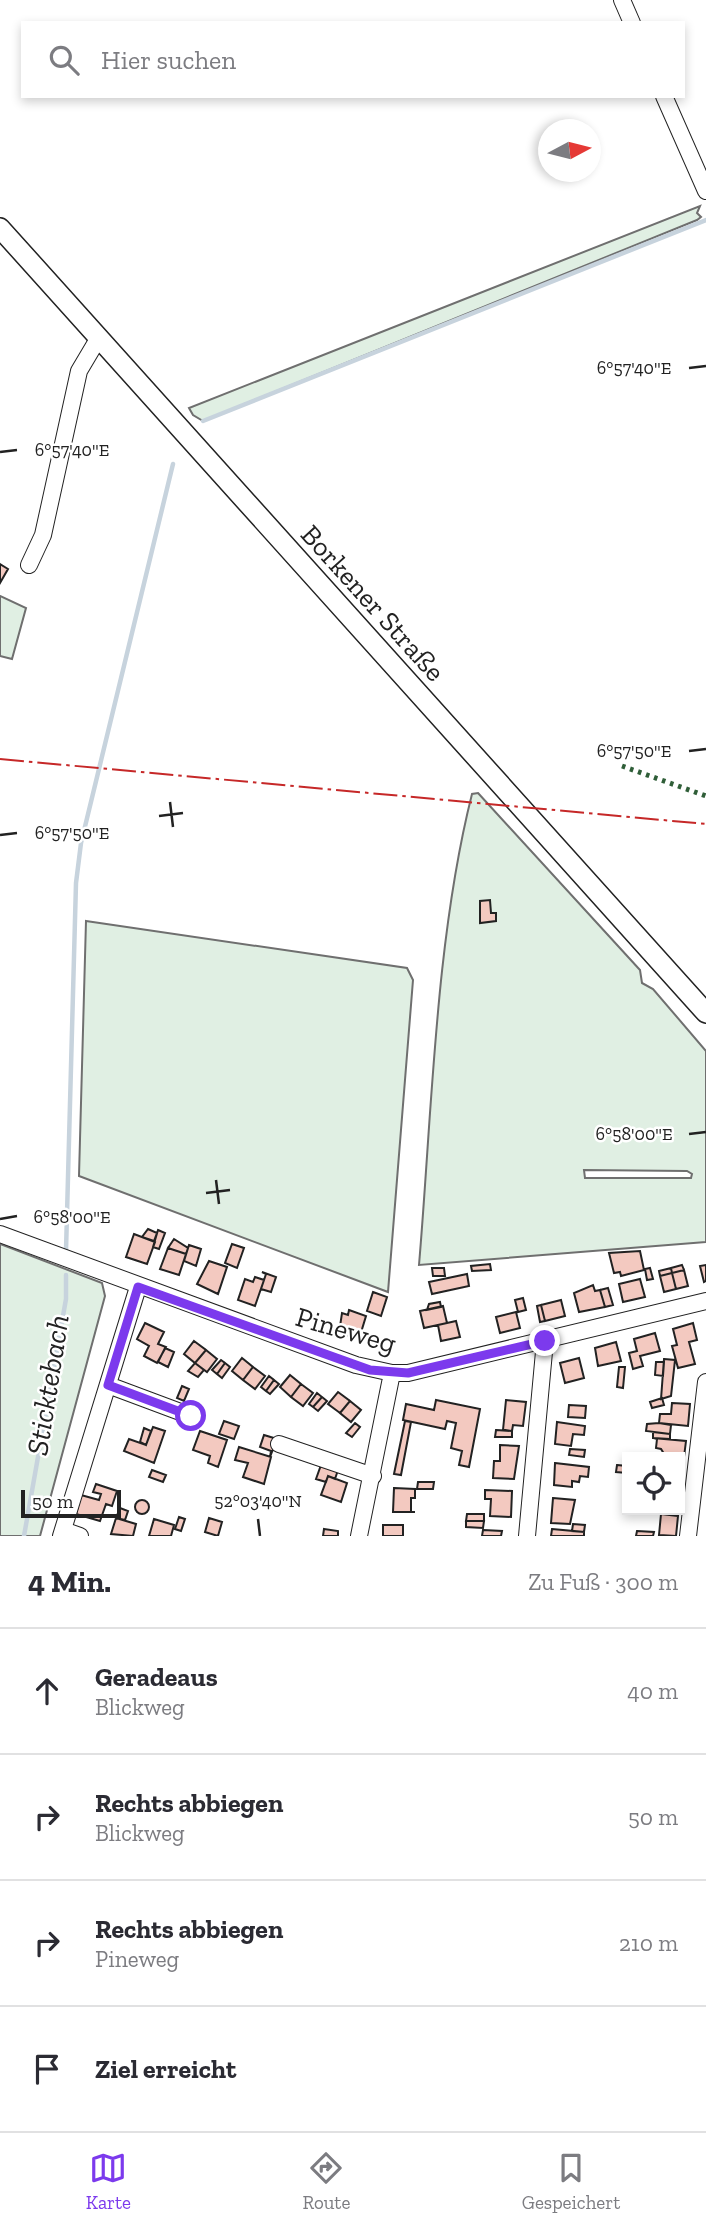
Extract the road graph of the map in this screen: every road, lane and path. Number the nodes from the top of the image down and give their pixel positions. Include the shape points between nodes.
1 (622, 0) edge
2 (631, 21) edge
3 (665, 98) edge
4 (706, 191) edge
5 (0, 228) edge
6 (98, 338) junction
7 (29, 565) dead end
8 (706, 1013) edge
9 (0, 1234) edge
10 (138, 1287) junction
11 (706, 1301) edge
12 (545, 1341) junction
13 (392, 1373) junction
14 (706, 1382) edge
15 (108, 1385) junction
16 (191, 1416) dead end
17 (279, 1444) dead end
18 (373, 1476) junction
19 (62, 1533) edge
20 (80, 1536) edge
21 (359, 1536) edge
22 (527, 1536) edge
23 (688, 1536) edge

1 - 2 street
3 - 4 street
5 - 6 main road, Borkener Straße
6 - 7 street via 79,371 43,535
6 - 8 main road, Borkener Straße
9 - 10 street, Pineweg
10 - 13 street, Pineweg via 363,1368
10 - 15 street
11 - 12 street, Pineweg
12 - 13 street, Pineweg
12 - 22 street
13 - 18 street
14 - 23 street
15 - 16 street
15 - 19 street
17 - 18 street
18 - 21 street
19 - 20 street

